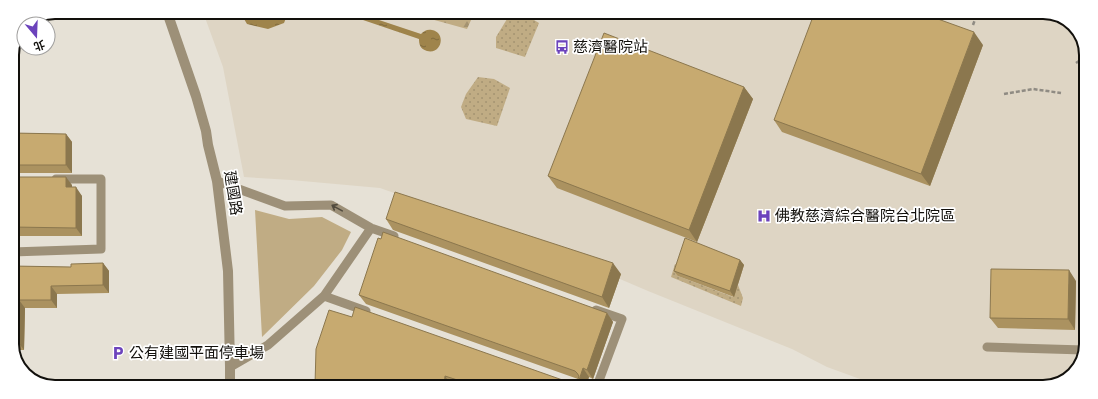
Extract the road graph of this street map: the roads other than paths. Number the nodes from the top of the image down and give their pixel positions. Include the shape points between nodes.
1 (169, 19) edge
2 (49, 179) edge
3 (217, 181) junction
4 (371, 228) junction
5 (400, 238) edge
6 (19, 252) edge
7 (324, 296) junction
8 (585, 306) edge
9 (376, 315) edge
10 (987, 347) dead end
11 (1078, 350) edge
12 (230, 367) junction
13 (230, 380) edge
14 (599, 380) edge

1 - 3 street, 建國路 via 196,96
2 - 6 lane via 101,179 101,249
4 -> 3 lane via 330,205 285,206
3 - 12 street, 建國路 via 228,271
4 - 5 lane
4 - 7 lane
7 - 9 lane
7 - 12 lane via 268,345
8 - 14 lane via 622,319
10 - 11 lane
12 - 13 street, 建國路

